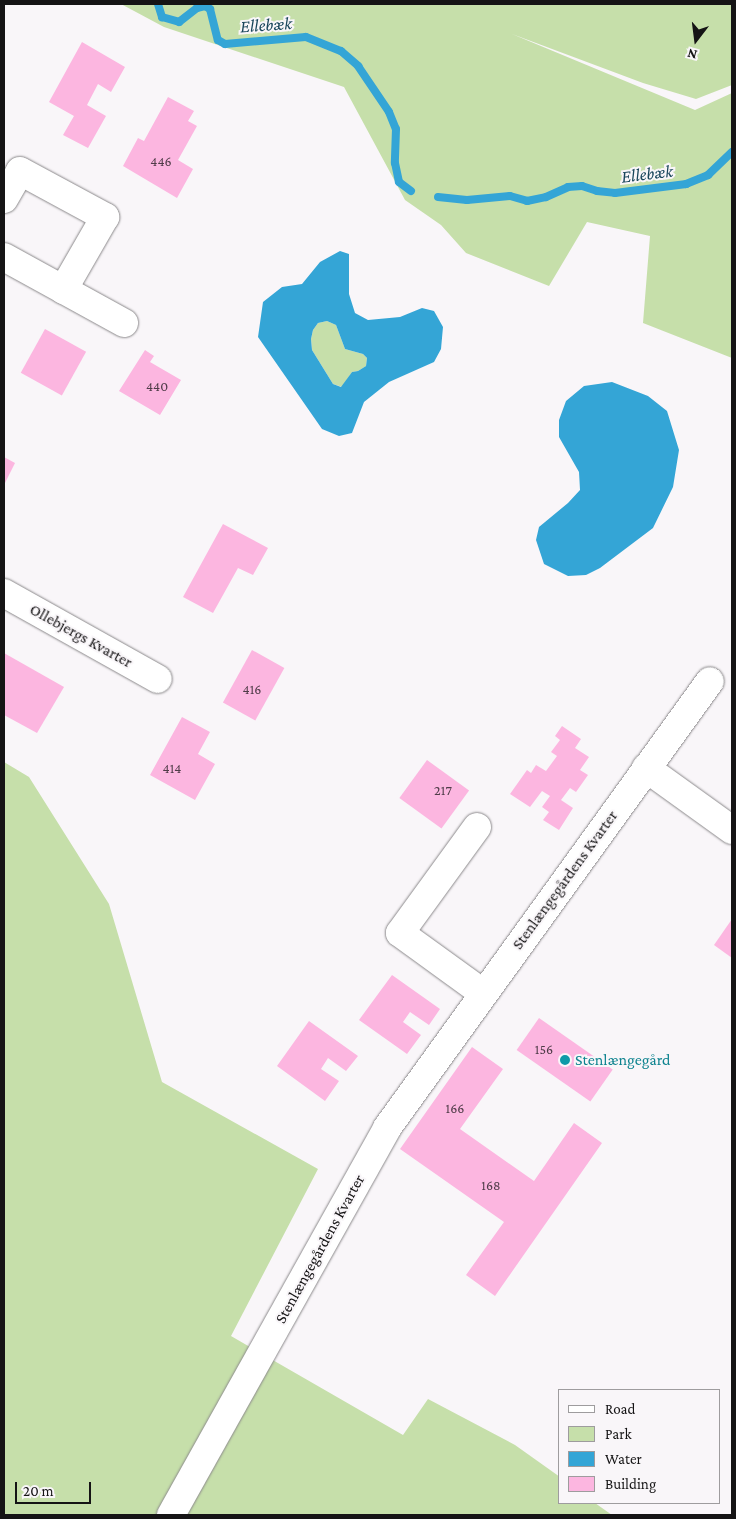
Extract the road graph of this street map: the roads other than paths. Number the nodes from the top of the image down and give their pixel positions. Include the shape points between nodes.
1 (4, 199) edge
2 (4, 257) edge
3 (63, 290) junction
4 (124, 323) dead end
5 (4, 593) edge
6 (158, 679) dead end
7 (710, 681) dead end
8 (646, 768) junction
9 (477, 827) dead end
10 (732, 830) edge
11 (483, 992) junction
12 (171, 1515) edge

1 - 3 street via 20,171 105,217
2 - 3 street
3 - 4 street
5 - 6 street, Ollebjergs Kvarter
7 - 8 street, Stenlængegårdens Kvarter
8 - 10 street
8 - 11 street, Stenlængegårdens Kvarter
9 - 11 street via 400,933
11 - 12 street, Stenlængegårdens Kvarter via 387,1128

